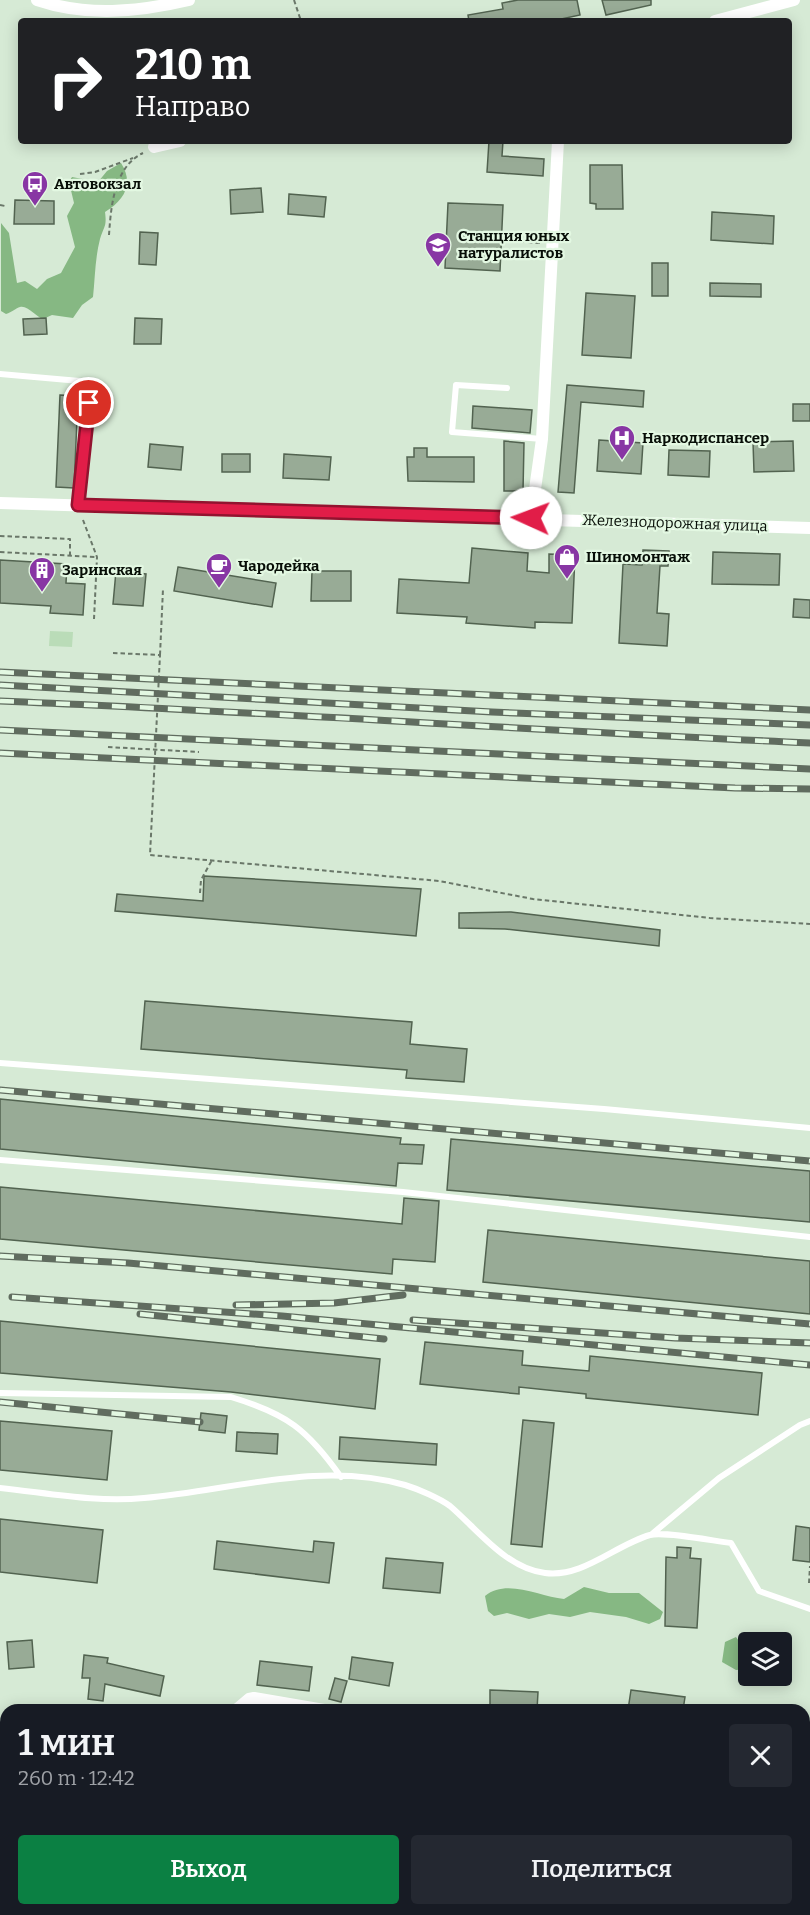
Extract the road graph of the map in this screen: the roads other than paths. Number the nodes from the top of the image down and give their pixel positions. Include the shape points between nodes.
1 (37, 0) edge
2 (189, 0) edge
3 (794, 0) edge
4 (726, 18) edge
5 (166, 144) edge
6 (558, 144) edge
7 (153, 147) road end
8 (0, 374) edge
9 (507, 388) dead end
10 (542, 439) junction
11 (0, 503) edge
12 (78, 505) junction
13 (531, 518) junction
14 (810, 528) edge
15 (0, 1062) edge
16 (810, 1128) edge
17 (0, 1160) edge
18 (810, 1237) edge
19 (0, 1393) edge
20 (810, 1421) edge
21 (341, 1477) junction
22 (0, 1488) edge
23 (652, 1534) junction
24 (810, 1609) edge
25 (243, 1704) edge
26 (289, 1704) edge

1 - 2 street via 90,11 147,9
3 - 4 street
5 - 7 street
6 - 10 street
8 - 12 lane via 91,382
9 - 10 lane via 456,385 452,432
10 - 13 street
11 - 12 street, Железнодорожная улица
12 - 13 street, Железнодорожная улица
13 - 14 street, Железнодорожная улица
15 - 16 lane via 604,1108
17 - 18 lane via 403,1192
19 - 21 lane via 231,1397 291,1421 317,1443
20 - 23 lane via 719,1478
21 - 22 lane via 273,1480 143,1499 86,1498
21 - 23 lane via 405,1485 447,1504 495,1547 518,1563 543,1573 560,1574
23 - 24 lane via 731,1543 759,1591
25 - 26 street via 254,1698

